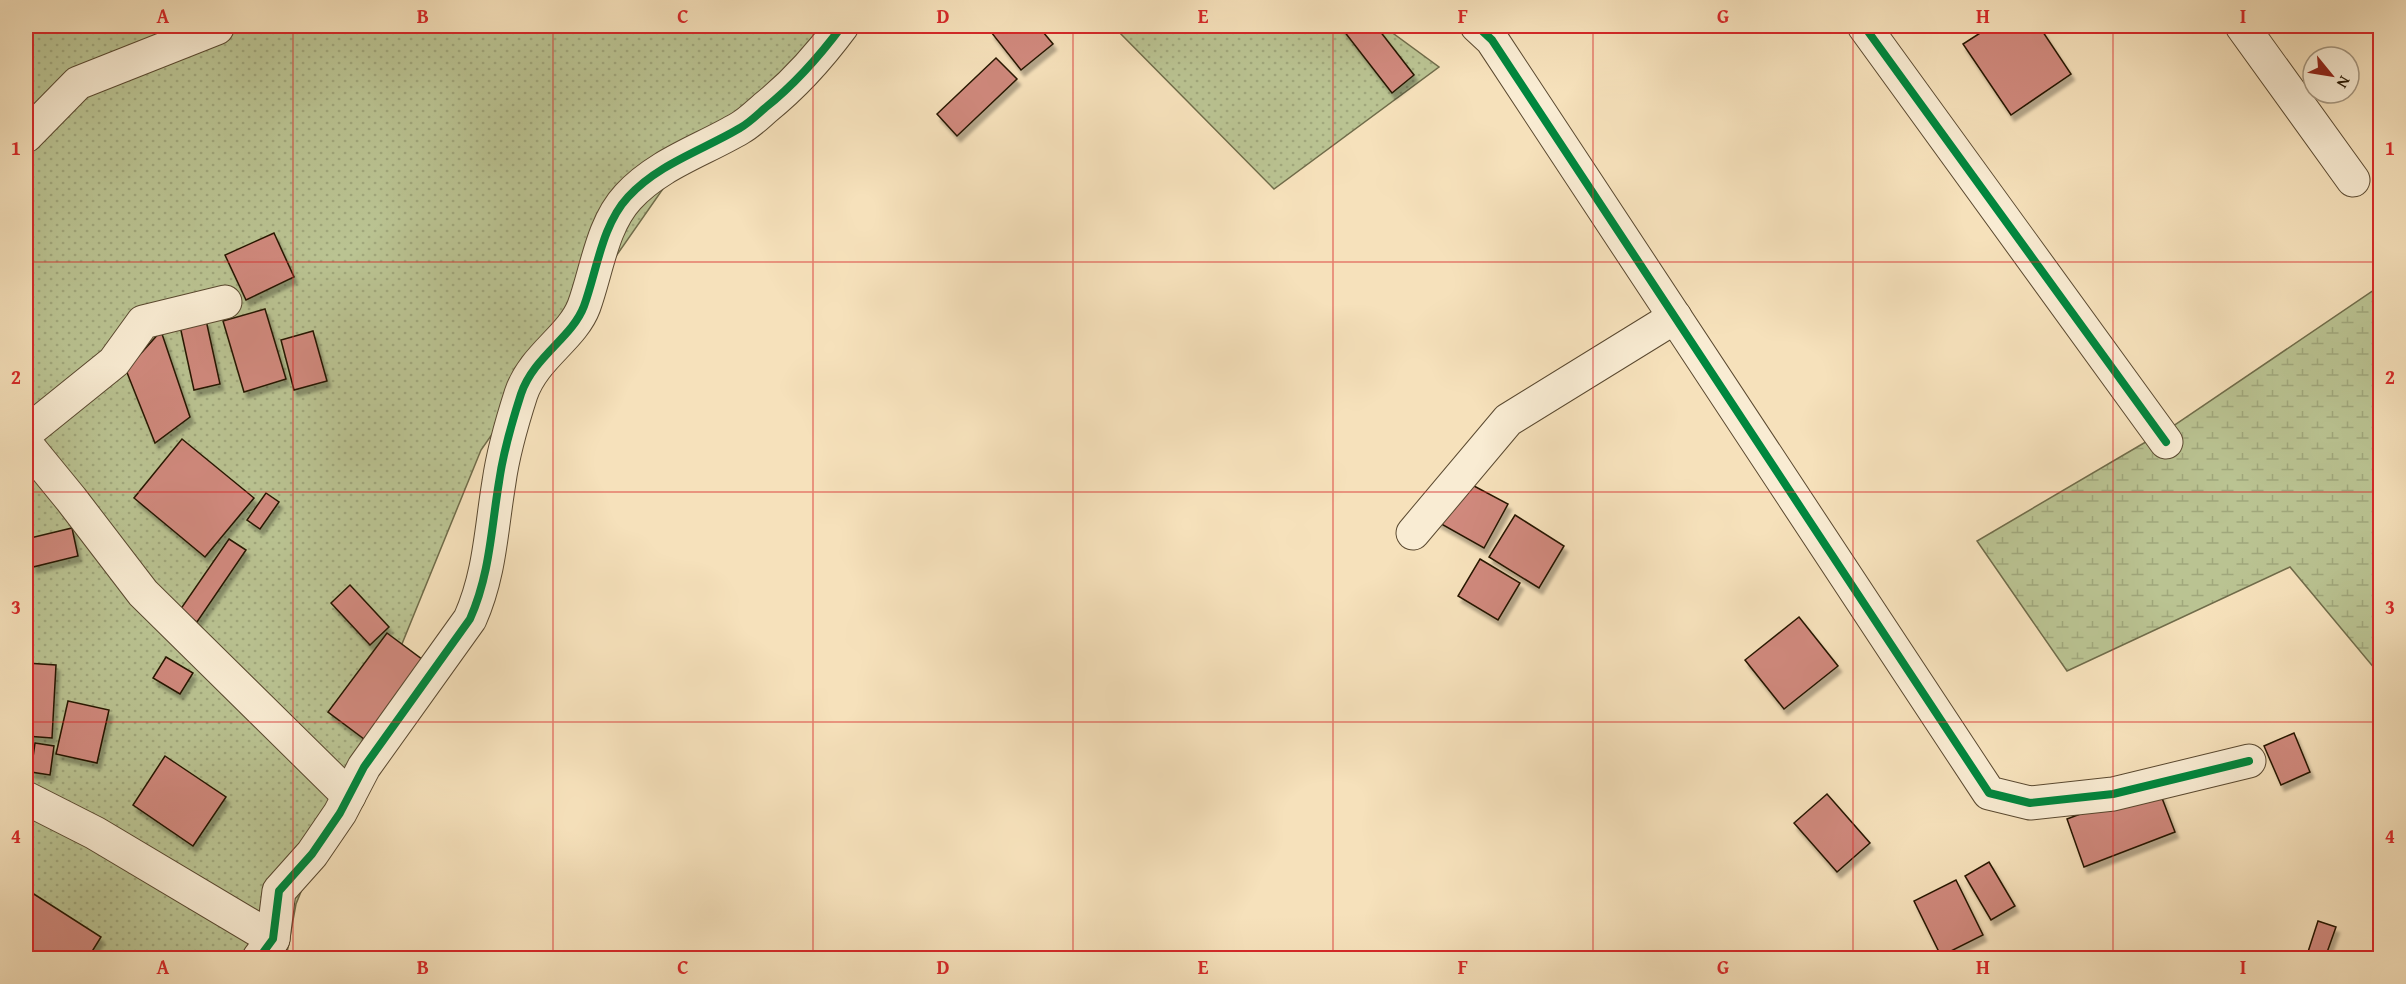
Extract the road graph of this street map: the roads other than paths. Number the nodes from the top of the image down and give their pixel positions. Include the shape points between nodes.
1 (842, 26) edge
2 (1864, 26) edge
3 (2242, 26) edge
4 (217, 28) dead end
5 (1494, 30) edge
6 (26, 136) edge
7 (2353, 180) dead end
8 (225, 302) dead end
9 (1675, 317) junction
10 (26, 433) edge
11 (2166, 442) dead end
12 (26, 444) edge
13 (1413, 533) dead end
14 (2249, 761) dead end
15 (349, 796) junction
16 (26, 798) edge
17 (266, 949) edge

1 - 15 street via 791,87 742,127 647,180 613,217 583,308 534,368 522,392 499,479 482,593 470,619 394,723
2 - 11 street
3 - 7 street
4 - 6 street via 78,83
5 - 9 street
8 - 10 street via 143,322 114,362
9 - 13 street via 1508,420
9 - 14 street via 1989,793 2030,803 2113,794
12 - 15 street via 143,592
15 - 17 street via 312,854 279,891
16 - 17 street via 95,833

